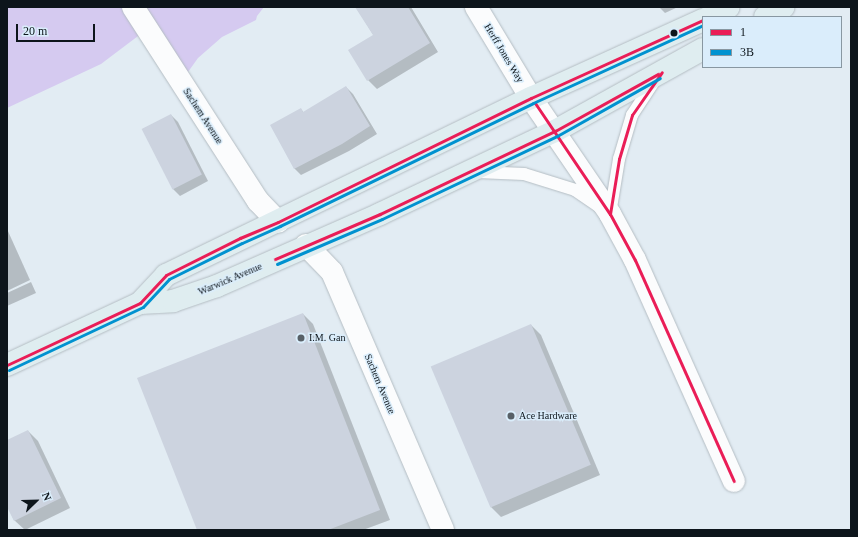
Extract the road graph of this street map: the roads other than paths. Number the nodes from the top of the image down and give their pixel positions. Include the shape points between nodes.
1 (133, 7) edge
2 (476, 7) edge
3 (729, 7) edge
4 (784, 7) edge
5 (711, 16) edge
6 (767, 16) edge
7 (702, 20) edge
8 (702, 50) edge
9 (660, 73) junction
10 (531, 98) junction
11 (555, 131) junction
12 (468, 172) junction
13 (610, 214) junction
14 (278, 222) junction
15 (306, 245) junction
16 (140, 303) junction
17 (7, 365) edge
18 (734, 481) dead end
19 (443, 530) edge

1 - 14 street, Sachem Avenue via 258,201
2 - 10 street, Herff Jones Way
3 - 5 main road
4 - 6 main road
7 - 10 main road, Warwick Avenue
8 - 9 main road, Warwick Avenue
9 - 11 main road, Warwick Avenue
9 - 13 lane via 632,115 619,159
10 - 11 street, Herff Jones Way
10 - 14 main road, Warwick Avenue
11 - 12 main road, Warwick Avenue
11 - 13 street, Herff Jones Way
12 - 13 lane via 524,174 575,190
12 - 15 main road, Warwick Avenue via 380,214
13 - 18 street, Herff Jones Way via 635,260
14 - 16 main road, Warwick Avenue via 166,275
15 - 16 main road, Warwick Avenue via 217,286 173,301
15 - 19 street, Sachem Avenue via 332,272
16 - 17 main road, Warwick Avenue

